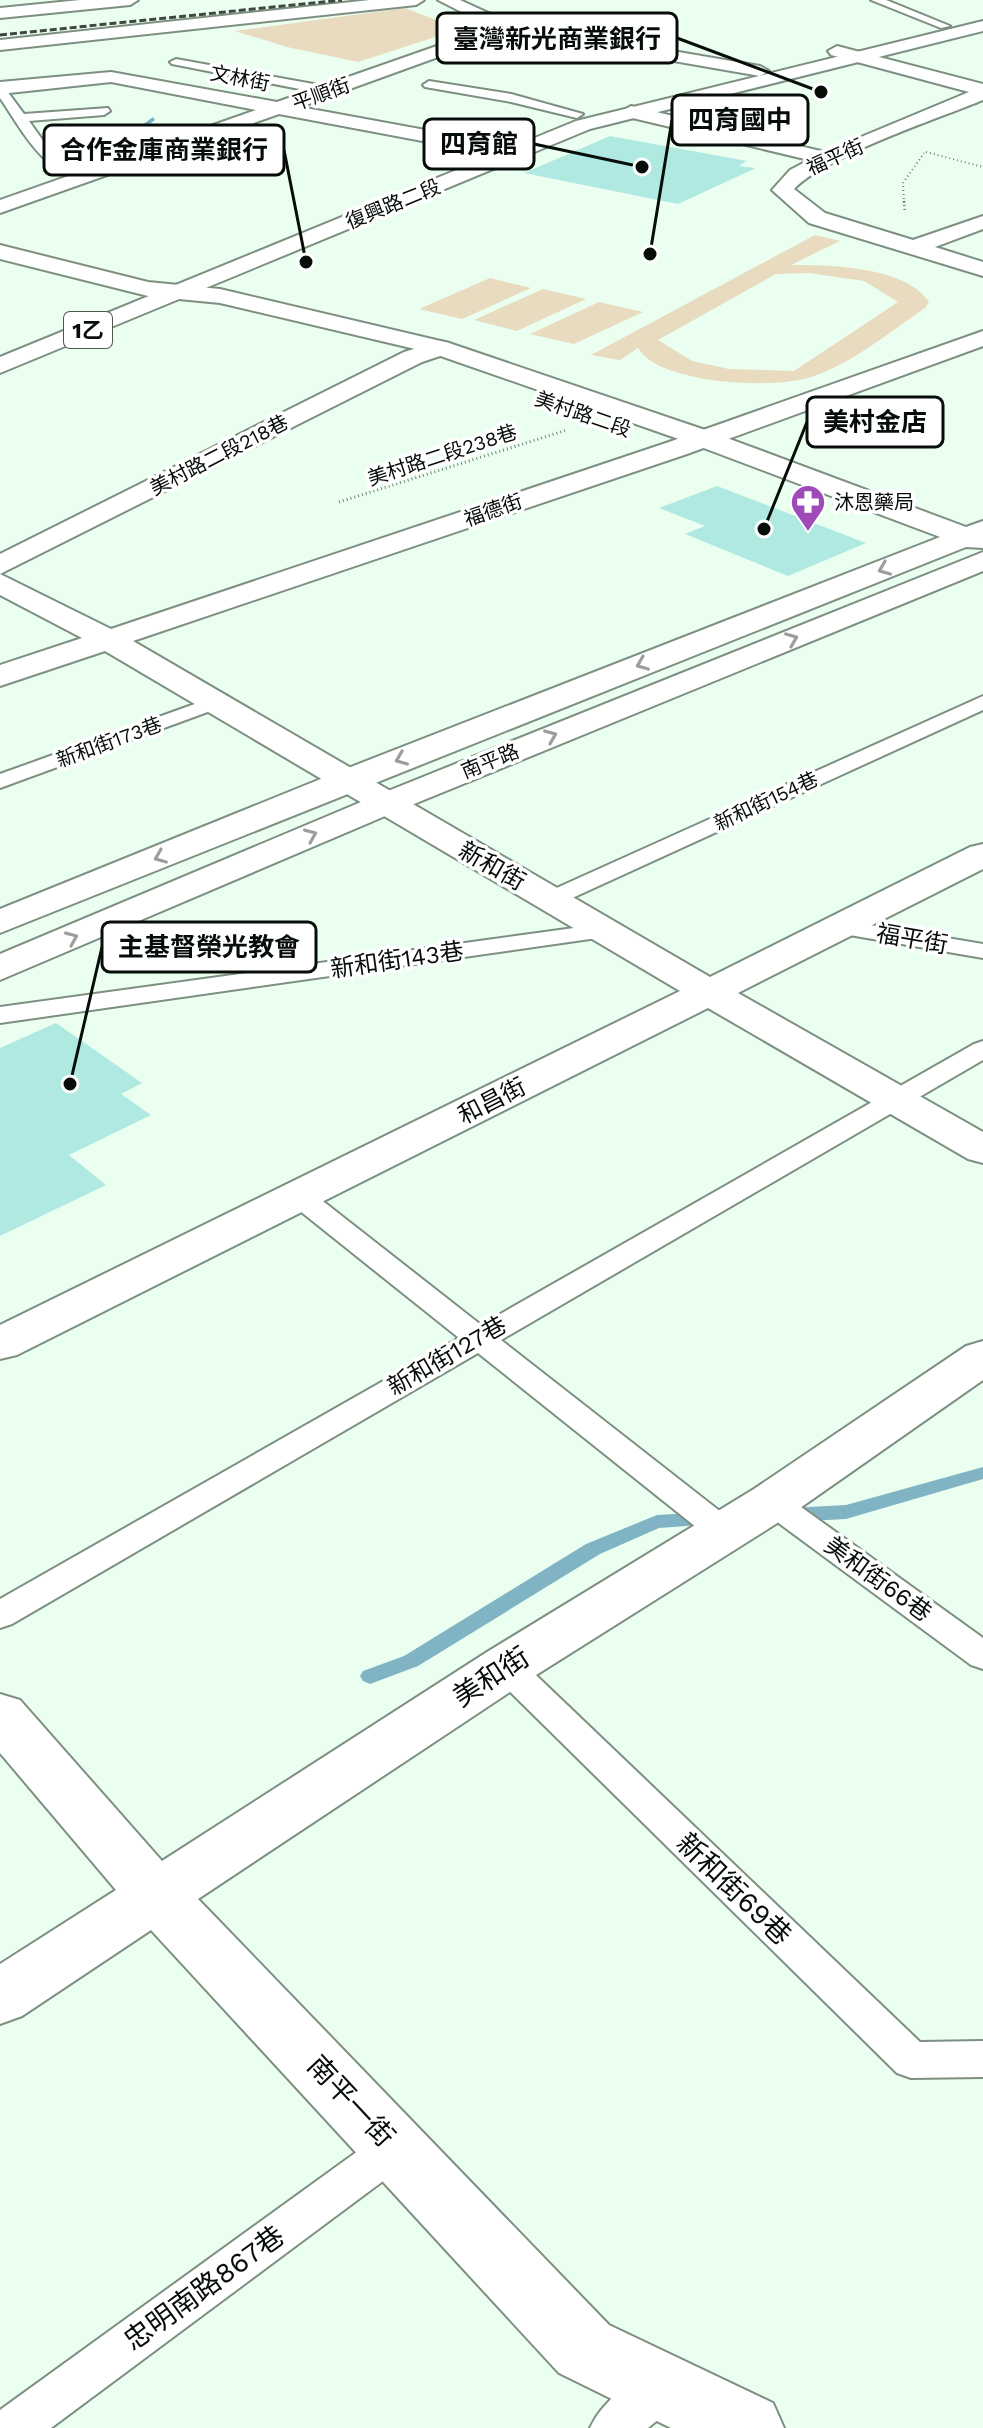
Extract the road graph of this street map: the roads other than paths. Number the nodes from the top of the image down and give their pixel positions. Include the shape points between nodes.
1 (62, 0) edge
2 (130, 0) edge
3 (416, 0) edge
4 (446, 0) edge
5 (876, 0) edge
6 (0, 6) edge
7 (0, 13) edge
8 (983, 17) edge
9 (945, 26) junction
10 (983, 26) edge
11 (506, 27) junction
12 (60, 39) junction
13 (0, 45) edge
14 (837, 51) junction
15 (858, 55) junction
16 (176, 62) dead end
17 (760, 71) junction
18 (111, 77) junction
19 (429, 85) dead end
20 (0, 89) edge
21 (330, 91) junction
22 (983, 92) edge
23 (282, 108) junction
24 (104, 111) dead end
25 (631, 112) junction
26 (577, 114) junction
27 (21, 118) junction
28 (489, 149) junction
29 (518, 153) junction
30 (827, 158) junction
31 (91, 175) junction
32 (0, 207) edge
33 (983, 222) edge
34 (912, 248) junction
35 (0, 252) edge
36 (983, 269) edge
37 (148, 289) junction
38 (176, 293) junction
39 (983, 338) edge
40 (440, 348) junction
41 (0, 349) edge
42 (413, 357) junction
43 (0, 366) edge
44 (690, 443) junction
45 (974, 549) edge
46 (0, 565) edge
47 (0, 583) edge
48 (109, 640) junction
49 (0, 676) edge
50 (217, 702) junction
51 (983, 702) edge
52 (350, 779) junction
53 (0, 781) edge
54 (385, 804) junction
55 (983, 855) edge
56 (549, 900) junction
57 (0, 922) edge
58 (840, 927) junction
59 (603, 931) junction
60 (983, 951) edge
61 (0, 968) edge
62 (709, 993) junction
63 (0, 1015) edge
64 (983, 1049) edge
65 (893, 1098) junction
66 (983, 1150) edge
67 (300, 1197) junction
68 (478, 1339) junction
69 (0, 1344) edge
70 (983, 1357) edge
71 (772, 1502) junction
72 (723, 1531) junction
73 (0, 1615) edge
74 (983, 1656) edge
75 (506, 1667) junction
76 (0, 1715) edge
77 (156, 1895) junction
78 (0, 1997) edge
79 (983, 2059) edge
80 (395, 2148) junction
81 (662, 2387) junction
82 (13, 2428) edge
83 (613, 2428) edge
84 (748, 2428) edge

1 - 6 street
2 - 7 street
3 - 12 street
4 - 11 street
5 - 9 lane
8 - 9 street, 復興路二段 / 1乙
9 - 14 street, 復興路二段 / 1乙
10 - 15 street, 復興路二段 / 1乙
11 - 17 street
11 - 21 street, 平順街
12 - 13 street
12 - 18 street
14 - 15 street, 福平街
14 - 17 street, 復興路二段 / 1乙
15 - 22 street, 福平街
15 - 25 street, 復興路二段 / 1乙
16 - 21 lane
17 - 26 street, 復興路二段 / 1乙
18 - 20 street, 文林街
18 - 23 street, 文林街
19 - 26 lane
20 - 27 lane
21 - 23 street, 平順街
22 - 30 street, 福平街
23 - 28 street, 文林街
23 - 31 street, 平順街
24 - 27 lane
25 - 29 street, 復興路二段 / 1乙 via 583,125
25 - 30 street
26 - 28 street, 復興路二段 / 1乙
27 - 31 lane via 51,160
28 - 29 street, 文林街
28 - 37 street, 復興路二段 / 1乙
29 - 38 street, 復興路二段 / 1乙
30 - 34 street, 福平街 via 797,174 782,190 817,218
31 - 32 street, 平順街
33 - 34 street
34 - 36 street
35 - 37 street, 美村路二段
37 - 38 street, 美村路二段
37 - 41 street, 復興路二段 / 1乙
38 - 40 street, 美村路二段 via 220,296
38 - 42 street, 美村路二段 via 201,307
38 - 43 street, 復興路二段 / 1乙
39 - 44 street, 福德街
40 - 42 street, 美村路二段218巷
40 - 44 street, 美村路二段
42 - 44 street, 美村路二段 via 598,420
42 - 46 street, 美村路二段218巷
44 - 45 street, 美村路二段
44 - 48 street, 福德街
45 -> 52 street, 南平路
54 -> 45 street, 南平路
47 - 48 street, 新和街
48 - 49 street, 福德街
48 - 50 street, 新和街
50 - 52 street, 新和街
50 - 53 lane, 新和街173巷
51 - 56 lane, 新和街154巷
52 - 54 street, 新和街
52 -> 57 street, 南平路
54 - 56 street, 新和街
61 -> 54 street, 南平路
55 - 58 street, 和昌街
56 - 59 street, 新和街
58 - 60 lane, 福平街
58 - 62 street, 和昌街
59 - 62 street, 新和街
59 - 63 lane, 新和街143巷
62 - 65 street, 新和街
62 - 67 street, 和昌街
64 - 65 lane, 新和街127巷
65 - 66 street, 新和街
65 - 68 lane, 新和街127巷
67 - 68 lane
67 - 69 street, 和昌街
68 - 72 lane
68 - 73 lane, 新和街127巷
70 - 71 street, 美和街
71 - 72 street, 美和街
71 - 74 lane, 美和街66巷
72 - 75 street, 美和街
75 - 77 street, 美和街
75 - 79 lane, 新和街69巷 via 911,2060
76 - 77 street, 南平一街
77 - 78 street, 美和街
77 - 80 street, 南平一街
80 - 81 street, 南平一街 via 584,2349
80 - 82 lane, 忠明南路867巷
81 - 83 lane
81 - 84 street, 南平一街

